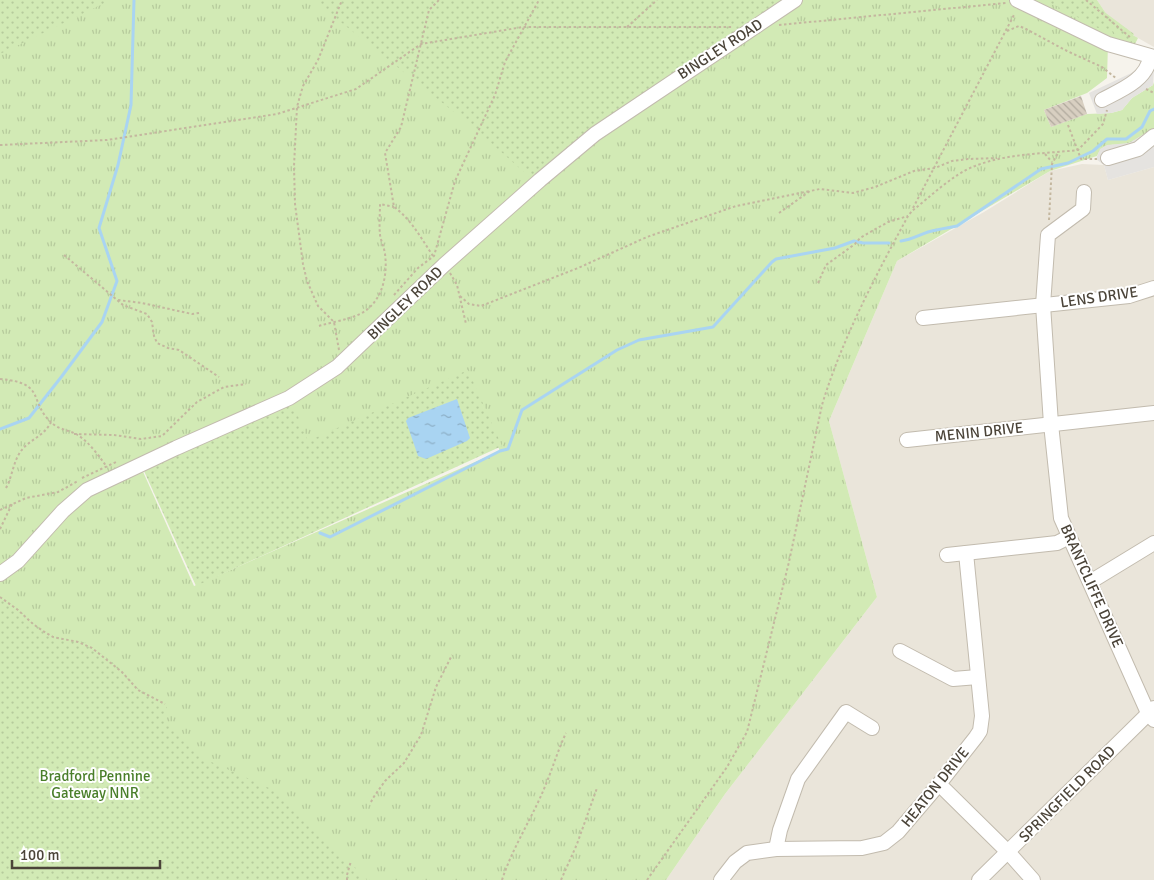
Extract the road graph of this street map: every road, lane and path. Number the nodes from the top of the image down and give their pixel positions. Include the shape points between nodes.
1 (342, 0) edge
2 (439, 0) edge
3 (539, 0) edge
4 (657, 0) edge
5 (795, 0) edge
6 (1086, 0) edge
7 (1018, 1) edge
8 (774, 25) dead end
9 (523, 27) junction
10 (735, 27) dead end
11 (626, 28) junction
12 (1006, 31) junction
13 (1136, 42) dead end
14 (421, 44) junction
15 (1152, 57) edge
16 (1117, 79) dead end
17 (1146, 89) dead end
18 (1154, 93) edge
19 (1106, 98) joint
20 (297, 108) junction
21 (1068, 125) dead end
22 (1154, 136) edge
23 (0, 145) edge
24 (1079, 151) junction
25 (1044, 153) junction
26 (1058, 153) junction
27 (1000, 158) junction
28 (1108, 158) joint
29 (1052, 163) junction
30 (935, 168) junction
31 (810, 191) junction
32 (1084, 192) dead end
33 (394, 207) junction
34 (912, 211) junction
35 (779, 214) dead end
36 (908, 216) junction
37 (1048, 235) junction
38 (64, 255) dead end
39 (439, 261) junction
40 (818, 283) dead end
41 (1154, 288) edge
42 (393, 296) dead end
43 (460, 296) junction
44 (118, 300) junction
45 (1043, 305) junction
46 (199, 313) dead end
47 (923, 318) dead end
48 (334, 322) junction
49 (466, 324) dead end
50 (319, 326) dead end
51 (340, 354) dead end
52 (219, 377) dead end
53 (0, 379) edge
54 (246, 384) dead end
55 (1154, 413) edge
56 (51, 422) junction
57 (1051, 424) junction
58 (74, 434) junction
59 (907, 440) dead end
60 (113, 478) junction
61 (6, 488) dead end
62 (0, 510) edge
63 (0, 529) edge
64 (1069, 537) junction
65 (1154, 543) edge
66 (966, 553) junction
67 (947, 555) dead end
68 (0, 574) edge
69 (1090, 582) junction
70 (0, 597) edge
71 (900, 651) dead end
72 (452, 654) dead end
73 (978, 677) junction
74 (165, 704) dead end
75 (1152, 714) edge
76 (872, 728) dead end
77 (566, 733) dead end
78 (939, 784) junction
79 (597, 788) dead end
80 (371, 802) dead end
81 (776, 849) junction
82 (1009, 853) junction
83 (351, 861) dead end
84 (347, 880) edge
85 (502, 880) edge
86 (561, 880) edge
87 (647, 880) edge
88 (721, 880) edge
89 (979, 880) edge
90 (1033, 880) edge

1 - 20 path via 318,60 303,86
2 - 14 path via 429,10
3 - 9 path
4 - 11 path
5 - 39 street, BINGLEY ROAD via 595,134
6 - 13 path
7 - 8 path
7 - 12 path
7 - 15 street via 1108,44
9 - 11 path
9 - 14 path
9 - 39 path via 455,181
10 - 11 path
12 - 16 path via 1019,26 1026,29 1102,66
12 - 30 path
14 - 20 path via 356,89
14 - 33 path via 401,127 385,153
15 - 19 street via 1140,78
17 - 18 path
19 - 24 path via 1103,124
20 - 23 path via 278,114 107,140
20 - 48 path via 295,204 303,264 312,296
21 - 24 path
22 - 28 street via 1138,149
24 - 26 path
24 - 28 path via 1081,159
25 - 26 path
25 - 27 path
25 - 29 path
26 - 29 path
27 - 30 path via 952,161
27 - 34 path via 963,172
29 - 37 path
30 - 31 path via 906,173 853,193
30 - 34 path
31 - 35 path
31 - 43 path via 736,206 635,241 578,268 481,306 469,304
32 - 37 street via 1083,209
33 - 39 path via 411,223
33 - 48 path via 380,204 380,238 386,269 382,290 362,313
34 - 36 path
36 - 40 path via 888,222 860,238 826,265
36 - 87 path via 864,298 828,385 747,732 727,767
37 - 45 street, BRANTCLIFFE DRIVE
38 - 44 path
39 - 42 path via 418,268
39 - 43 path via 452,276
39 - 60 street, BINGLEY ROAD via 362,344 313,384
41 - 45 street, LENS DRIVE via 1129,296
43 - 49 path
44 - 46 path
44 - 52 path via 150,318 155,340 161,346 179,350
45 - 47 street, LENS DRIVE
45 - 57 street, BRANTCLIFFE DRIVE
48 - 50 path
48 - 51 path
53 - 56 path via 30,387
54 - 58 path via 224,387 197,402 162,436 141,439
55 - 57 street, MENIN DRIVE
56 - 58 path
56 - 61 path via 19,453
57 - 59 street, MENIN DRIVE
57 - 64 street, BRANTCLIFFE DRIVE via 1061,518
58 - 60 path via 91,447
60 - 68 street, BINGLEY ROAD via 75,499 18,561
62 - 63 path via 12,504
64 - 66 street via 1057,543
64 - 69 street, BRANTCLIFFE DRIVE
65 - 69 street
66 - 67 street
66 - 73 street, HEATON DRIVE
69 - 75 street, BRANTCLIFFE DRIVE
70 - 74 path via 53,637 92,648 122,672 138,690
71 - 73 street via 954,679
72 - 80 path via 436,687 421,735 404,763 385,781
73 - 78 street, HEATON DRIVE via 982,716 980,731
75 - 82 street, SPRINGFIELD ROAD
76 - 81 street via 846,712 798,779
77 - 85 path
78 - 81 street, HEATON DRIVE via 898,832 884,843 862,848
78 - 82 street
79 - 86 path
81 - 88 street, HEATON DRIVE via 747,853
82 - 89 street, SPRINGFIELD ROAD
82 - 90 street
83 - 84 path

